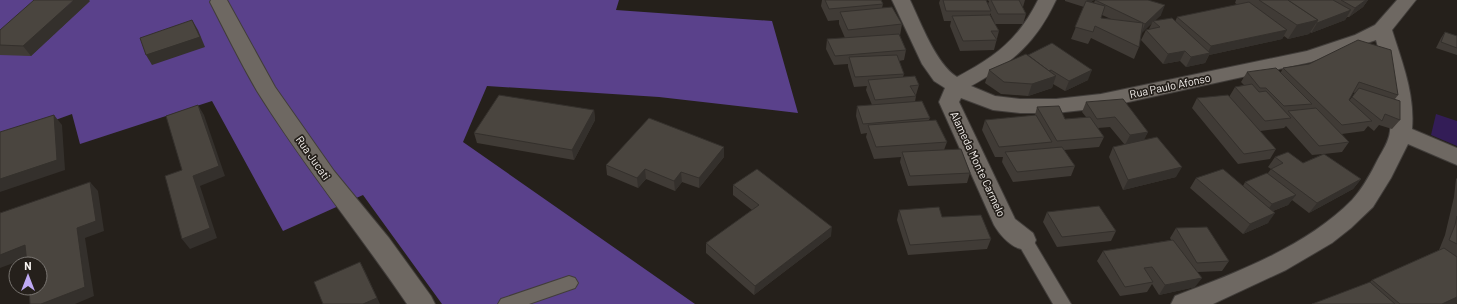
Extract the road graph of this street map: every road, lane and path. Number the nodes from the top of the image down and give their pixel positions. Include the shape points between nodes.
1 (901, 0) edge
2 (1047, 0) edge
3 (1407, 0) edge
4 (220, 2) dead end
5 (1382, 29) junction
6 (956, 86) junction
7 (1401, 133) junction
8 (1457, 157) edge
9 (1024, 240) joint
10 (569, 283) dead end
11 (422, 304) edge
12 (507, 304) edge
13 (1062, 304) edge
14 (1184, 304) edge

1 - 6 street via 932,64 942,76
2 - 6 street via 1031,30 1016,48 997,63
3 - 5 street, Rua Paulo Afonso
4 - 11 street, Rua Jucati via 266,89 326,177 380,244
5 - 6 street, Rua Paulo Afonso via 1356,42 1311,56 1101,101 1056,106 1020,106 994,103 971,95
5 - 7 street via 1402,98
6 - 9 street, Alameda Monte Carmelo via 949,102 1006,225
7 - 8 street
7 - 14 street via 1379,180 1360,205 1336,227 1260,272
9 - 13 lane, Alameda Monte Carmelo
10 - 12 lane

